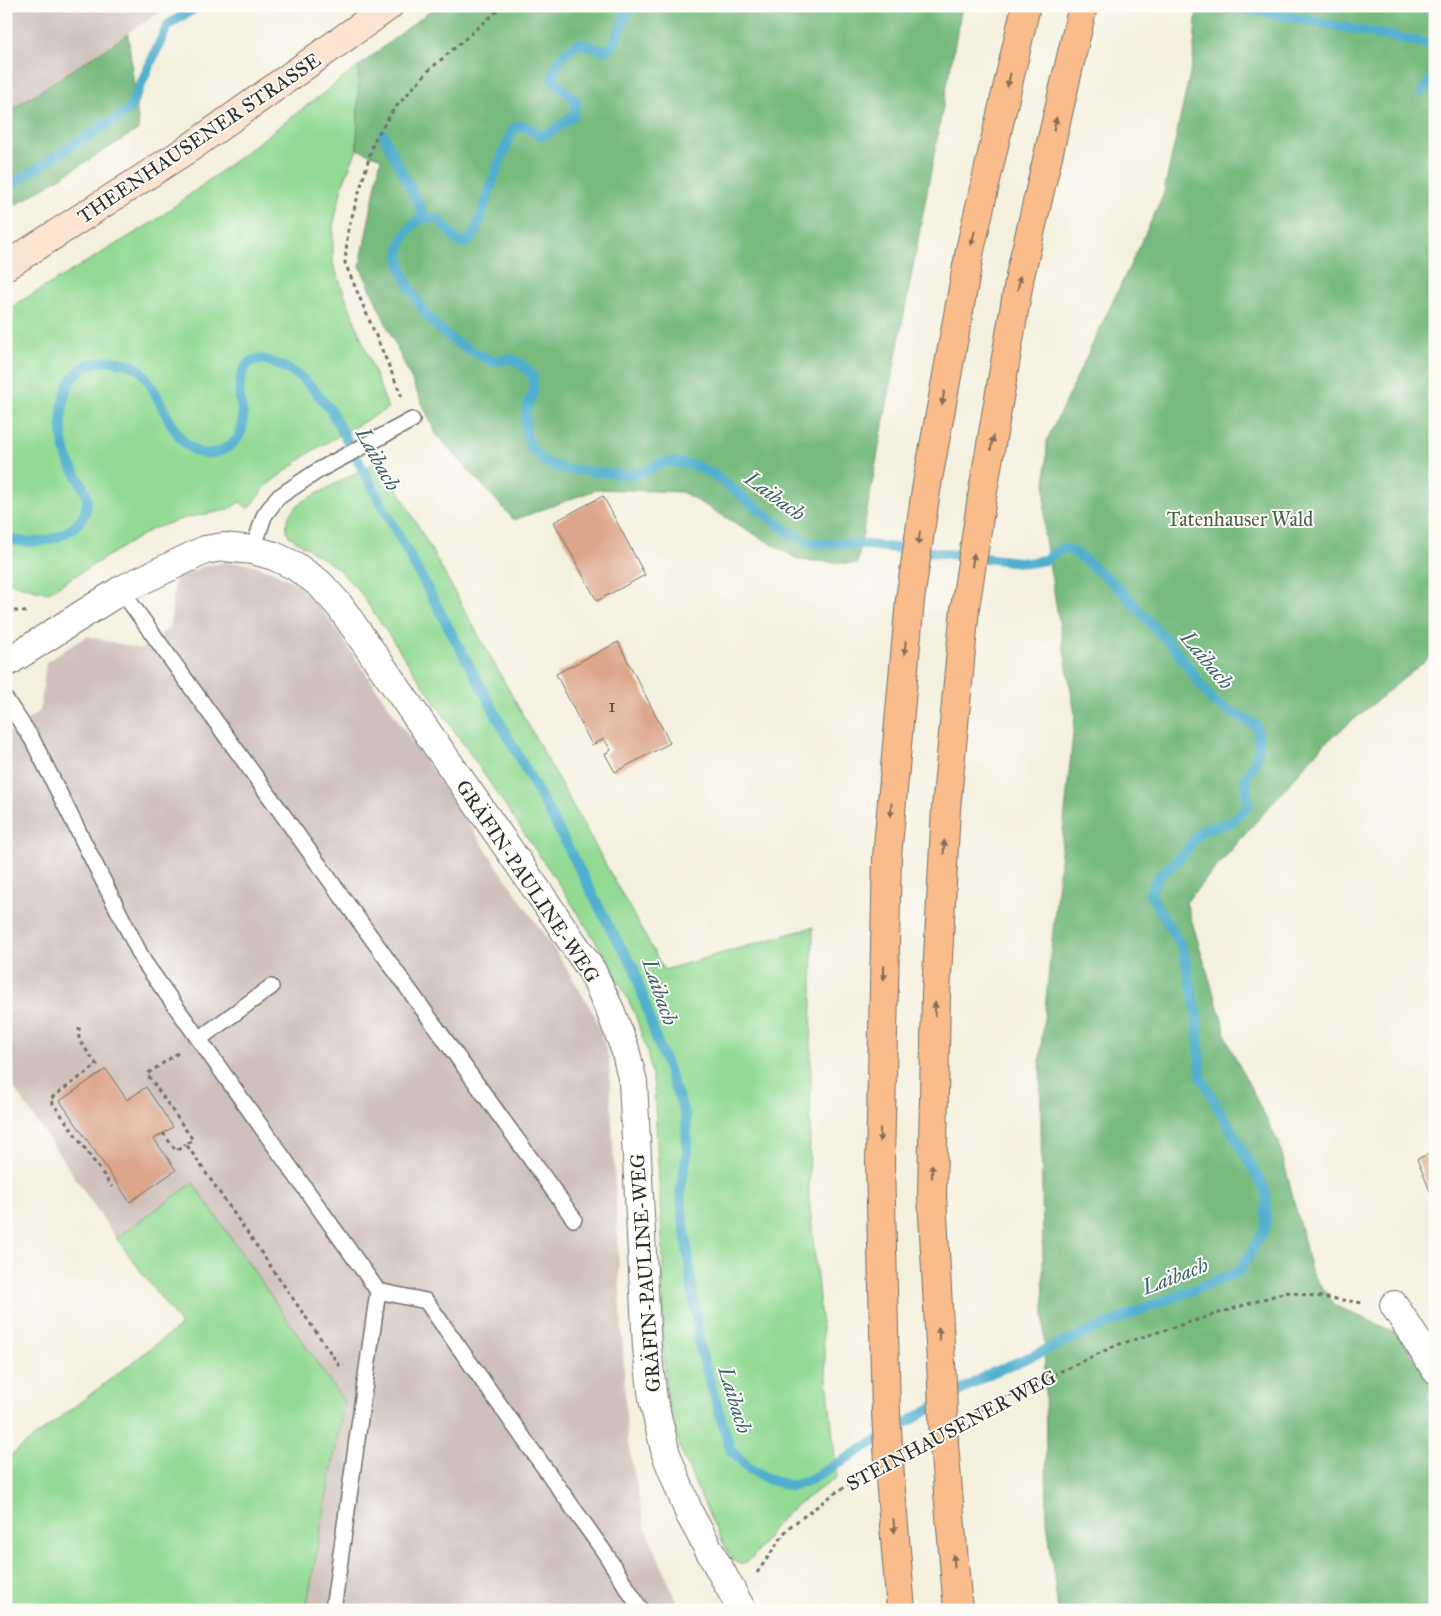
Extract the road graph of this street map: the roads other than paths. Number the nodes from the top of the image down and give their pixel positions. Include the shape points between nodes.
1 (389, 6) edge
2 (1026, 6) edge
3 (1083, 6) edge
4 (6, 266) edge
5 (412, 420) road end
6 (253, 550) junction
7 (121, 590) junction
8 (6, 663) edge
9 (6, 700) edge
10 (272, 987) dead end
11 (199, 1039) junction
12 (574, 1219) dead end
13 (378, 1291) junction
14 (1394, 1305) road end
15 (1435, 1370) edge
16 (740, 1605) edge
17 (333, 1610) edge
18 (641, 1610) edge
19 (901, 1610) edge
20 (958, 1610) edge

1 - 4 main road, THEENHAUSENER STRASSE via 191,147
2 -> 19 highway, bridge via 970,250 926,490 910,600 887,857 880,1162 886,1413 877,1477
20 -> 3 highway, bridge via 944,1444 932,1196 936,994 946,809 965,608 983,491 1020,276
5 - 6 lane via 319,470 277,498 264,516
6 - 7 street, GRÄFIN-PAULINE-WEG via 223,547 205,550
6 - 16 street, GRÄFIN-PAULINE-WEG via 294,566 319,583 339,606 592,971 625,1049 633,1082 647,1348 653,1399 666,1454 690,1515
7 - 8 street, GRÄFIN-PAULINE-WEG
7 - 12 lane
9 - 11 lane via 32,739 144,962
10 - 11 lane
11 - 13 lane
13 - 17 lane
13 - 18 lane via 426,1301 605,1553
14 - 15 street

